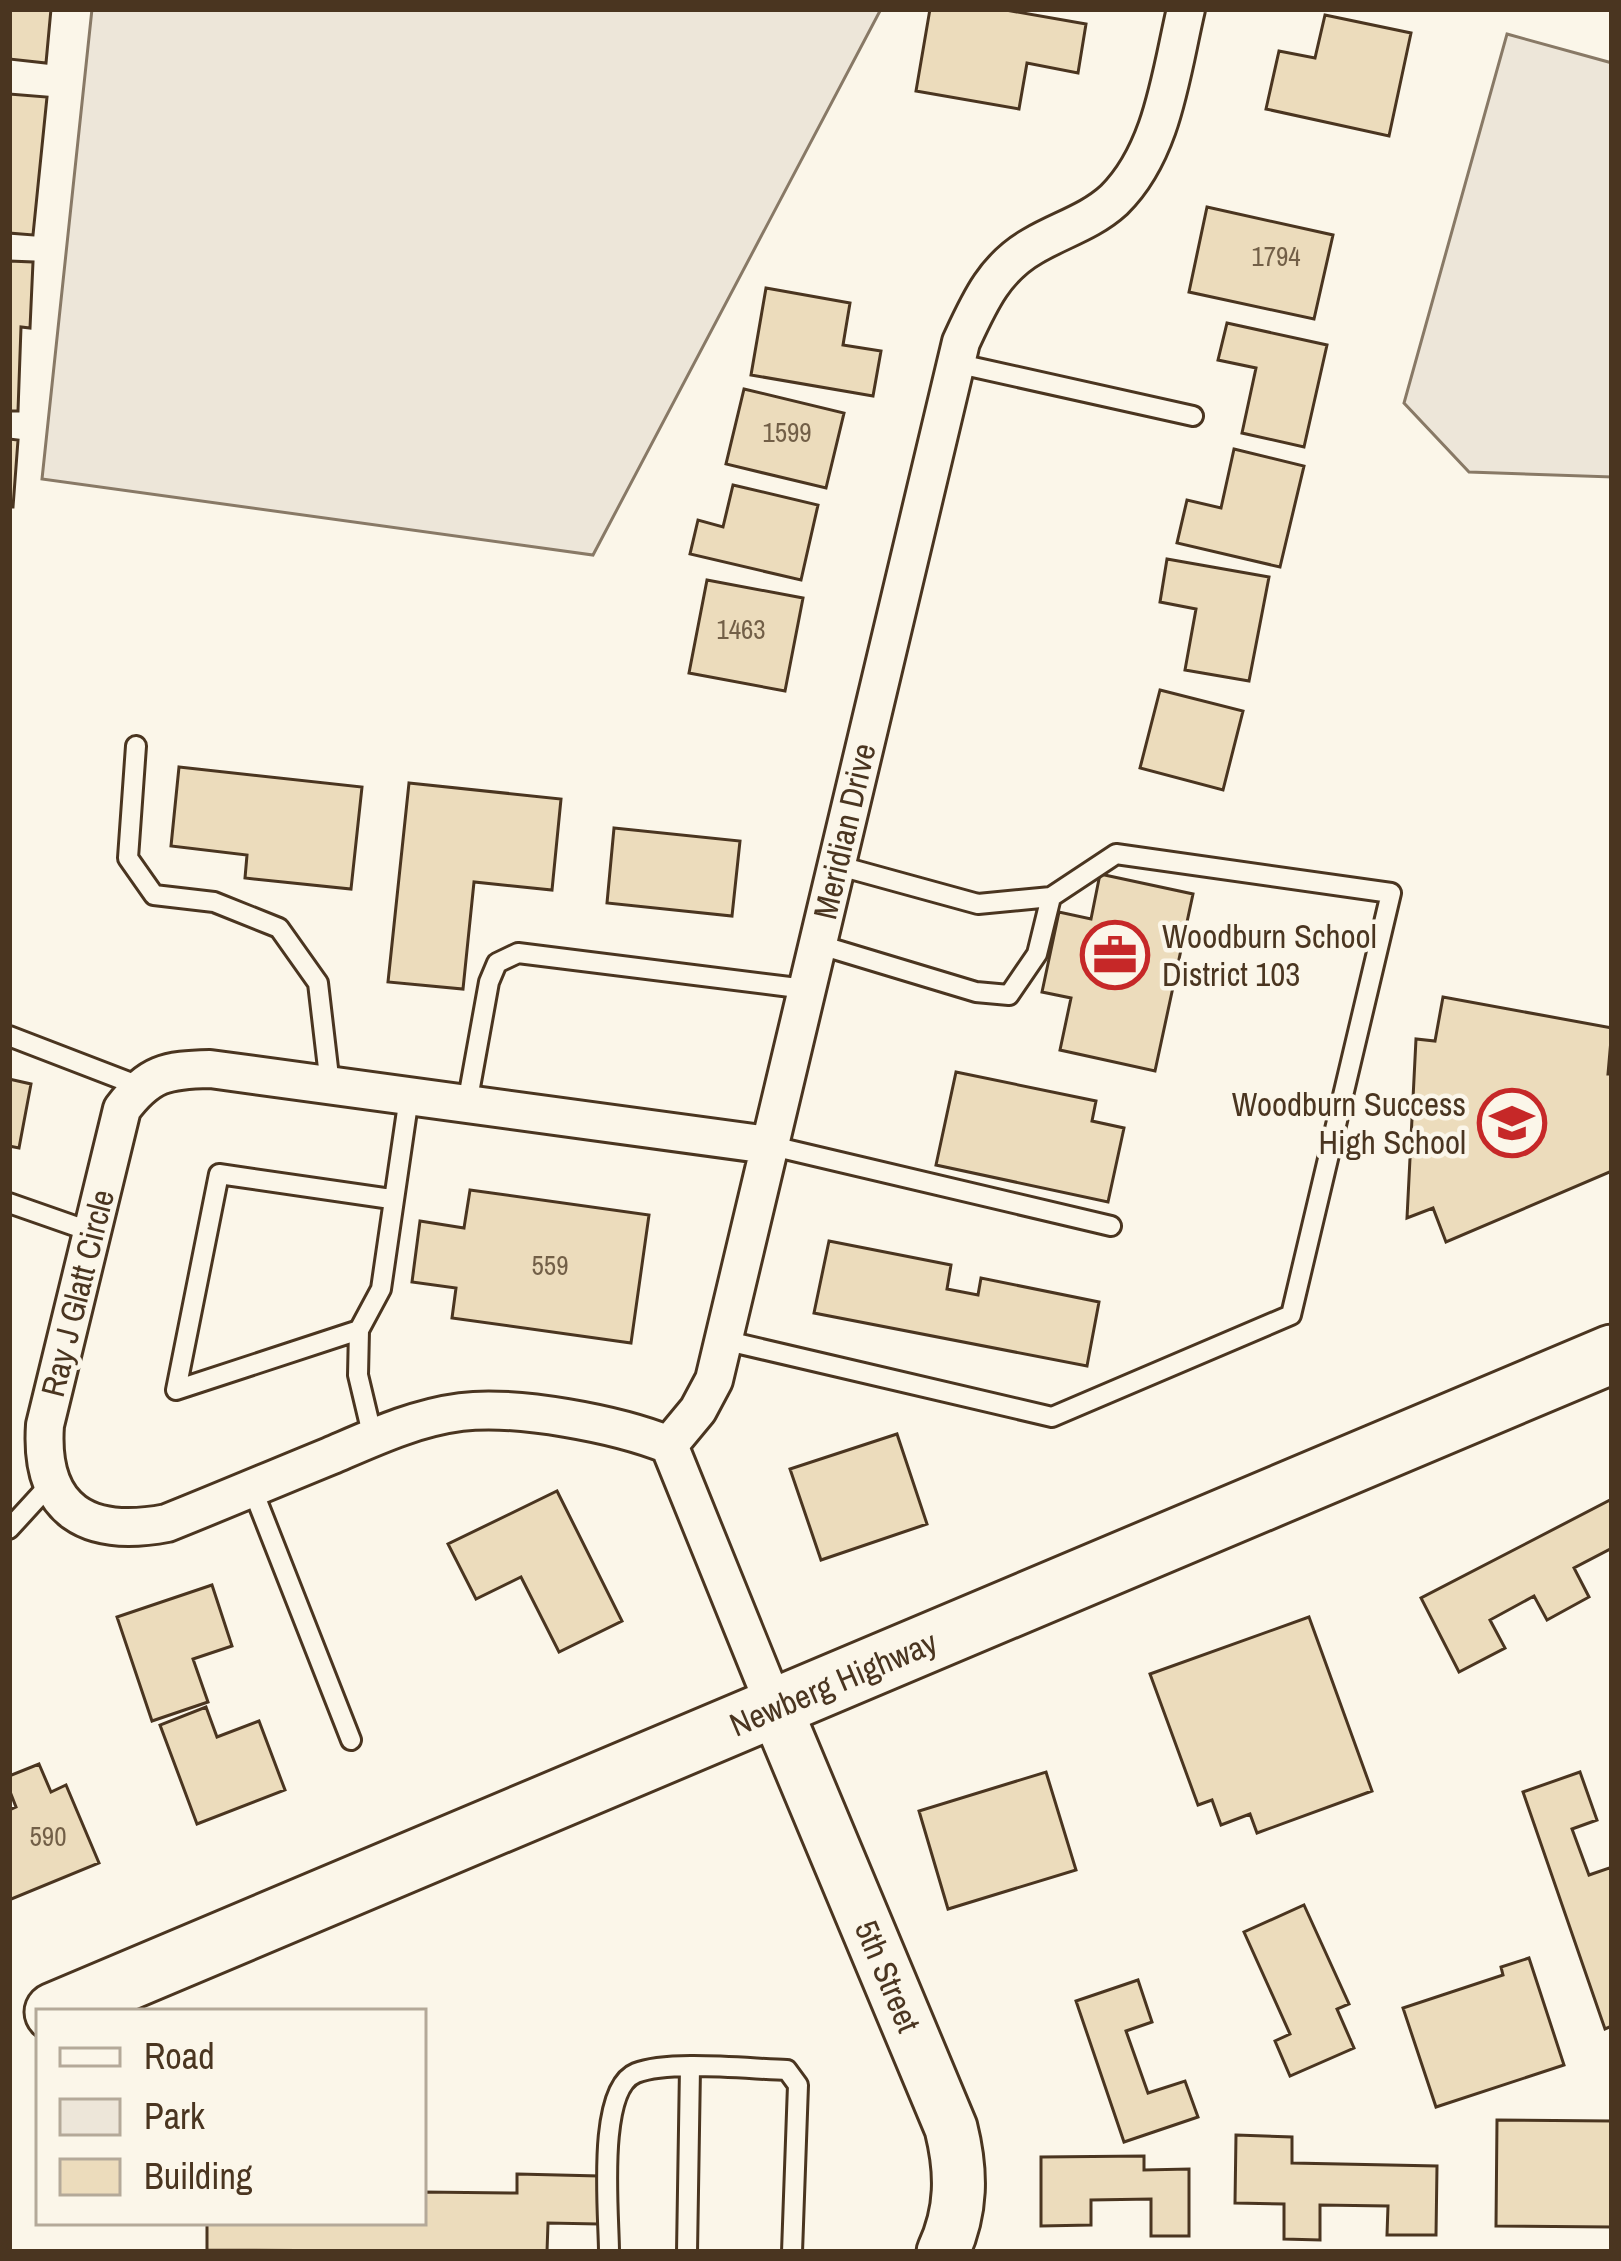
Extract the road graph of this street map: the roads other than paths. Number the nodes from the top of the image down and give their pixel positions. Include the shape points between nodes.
1 (1186, 9) edge
2 (955, 363) junction
3 (1193, 416) dead end
4 (136, 746) dead end
5 (838, 855) junction
6 (1051, 897) junction
7 (817, 944) junction
8 (806, 989) junction
9 (9, 1036) edge
10 (330, 1085) junction
11 (139, 1086) junction
12 (409, 1096) junction
13 (467, 1104) junction
14 (768, 1145) junction
15 (392, 1199) junction
16 (9, 1203) edge
17 (1111, 1226) dead end
18 (92, 1232) junction
19 (359, 1330) junction
20 (723, 1340) junction
21 (1612, 1354) edge
22 (374, 1438) junction
23 (669, 1445) junction
24 (52, 1482) junction
25 (252, 1488) junction
26 (9, 1529) edge
27 (775, 1707) junction
28 (351, 1740) dead end
29 (61, 2009) edge
30 (690, 2068) junction
31 (609, 2252) edge
32 (687, 2252) edge
33 (792, 2252) edge
34 (943, 2252) edge

1 - 2 street, Meridian Drive via 1159,121 1132,177 1094,215 1032,246 991,282
2 - 3 lane
2 - 5 street, Meridian Drive
4 - 10 lane via 128,858 154,895 214,902 279,928 318,983
5 - 6 lane via 978,904
5 - 7 street, Meridian Drive
6 - 7 lane via 1037,954 1009,994 976,992
6 - 20 lane via 1116,854 1391,893 1291,1315 1052,1417
7 - 8 street, Meridian Drive
8 - 13 lane via 518,953 496,963 489,982
8 - 14 street, Meridian Drive
9 - 11 lane
10 - 11 street via 210,1069 160,1074
10 - 12 street
11 - 18 street, Ray J Glatt Circle via 122,1109
12 - 13 street
12 - 15 lane
13 - 14 street
14 - 17 lane
14 - 20 street, Meridian Drive
15 - 19 lane via 381,1289
15 - 19 lane via 218,1174 176,1390
16 - 18 lane
18 - 24 street, Ray J Glatt Circle via 45,1425
19 - 22 lane via 358,1375
20 - 23 street, Meridian Drive via 714,1380
21 - 27 main road, Newberg Highway
22 - 23 street via 442,1416 499,1411 634,1431
22 - 25 street
23 - 27 street
24 - 25 street via 73,1514 111,1528 167,1523
24 - 26 lane
25 - 28 lane
27 - 29 main road, Newberg Highway
27 - 34 street, 5th Street via 951,2128 959,2204
30 - 31 lane via 634,2074 617,2091
30 - 32 lane
30 - 33 lane via 787,2070 798,2085

